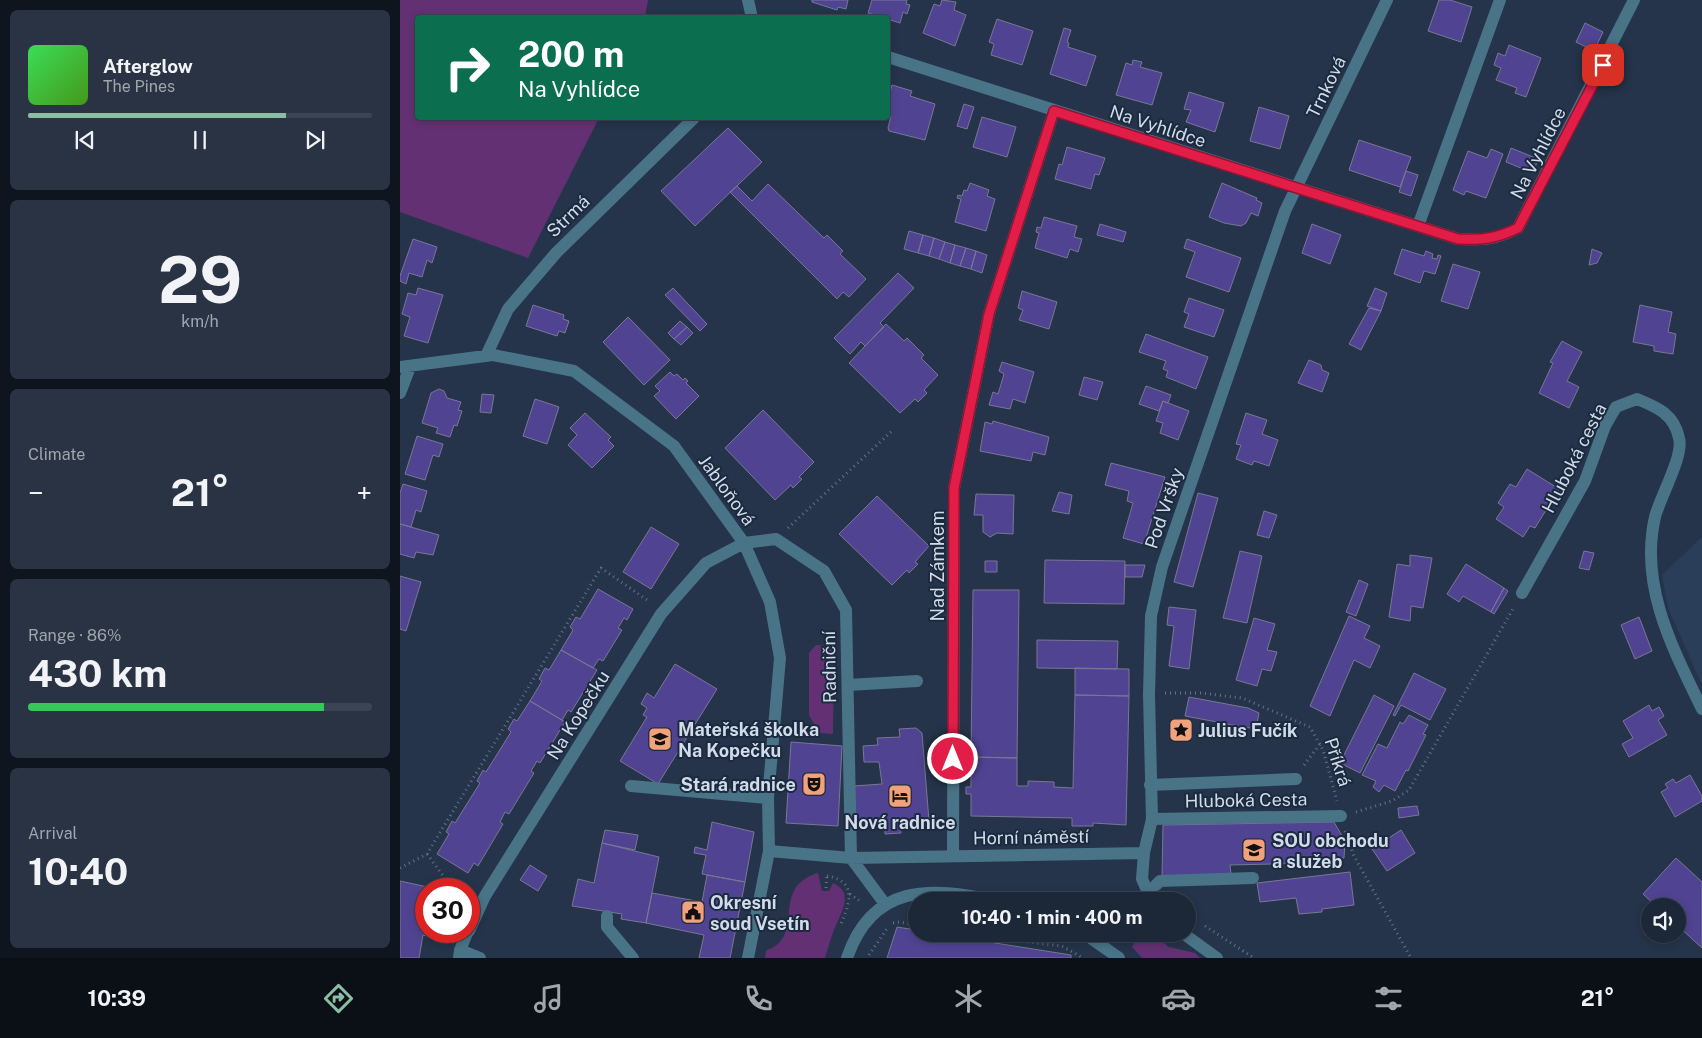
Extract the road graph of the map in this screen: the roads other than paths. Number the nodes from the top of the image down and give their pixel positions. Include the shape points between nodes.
1 (748, 0) edge
2 (1387, 0) edge
3 (1500, 0) edge
4 (1634, 0) edge
5 (751, 15) edge
6 (890, 58) edge
7 (1054, 111) junction
8 (692, 120) edge
9 (1296, 188) junction
10 (1418, 226) junction
11 (486, 356) junction
12 (405, 367) edge
13 (400, 392) edge
14 (744, 543) junction
15 (1522, 593) road end
16 (916, 681) dead end
17 (848, 685) junction
18 (1702, 709) edge
19 (1299, 773) road end
20 (1150, 785) junction
21 (631, 786) dead end
22 (768, 798) junction
23 (1346, 815) road end
24 (1152, 818) junction
25 (769, 851) junction
26 (1144, 854) junction
27 (953, 855) junction
28 (851, 858) junction
29 (1253, 878) dead end
30 (1151, 892) edge
31 (908, 894) edge
32 (885, 904) junction
33 (480, 907) edge
34 (607, 916) dead end
35 (1096, 942) edge
36 (1195, 942) edge
37 (460, 954) edge
38 (480, 958) edge
39 (633, 958) edge
40 (748, 958) edge
41 (847, 958) edge
42 (1119, 958) edge
43 (1217, 958) edge

1 - 5 street
2 - 9 street, Trnková
3 - 10 street
4 - 10 street, Na Vyhlídce via 1518,228 1500,237 1476,240 1458,239
6 - 7 street, Na Vyhlídce
7 - 9 street, Na Vyhlídce
7 - 27 street, Nad Zámkem via 989,314 954,488
8 - 11 street, Strmá via 556,253 508,309
9 - 10 street, Na Vyhlídce
9 - 20 street, Pod Vršky via 1285,210 1162,567 1151,616
11 - 12 street, Jabloňová
11 - 14 street, Jabloňová via 574,371 674,446
12 - 13 street
14 - 17 street, Radniční via 776,539 824,571 846,610
14 - 22 street, Jabloňová via 770,602 780,658
14 - 33 street, Na Kopečku via 706,563 661,614
15 - 18 street, Hluboká cesta via 1585,481 1605,426 1616,407 1637,398 1662,410 1670,418 1680,440 1675,465 1655,518 1651,546 1652,581 1678,662
16 - 17 street
17 - 28 street, Radniční
19 - 20 street
20 - 24 street, Pod Vršky
21 - 22 street
22 - 25 street, Jabloňová
23 - 24 street, Hluboká Cesta
24 - 26 street, Pod Vršky
25 - 28 street, Horní náměstí
25 - 40 street
26 - 27 street, Horní náměstí
26 - 30 street via 1142,879
27 - 28 street, Horní náměstí
28 - 32 street
29 - 30 street via 1160,881
31 - 32 street
32 - 41 street via 864,924
34 - 39 street via 607,927
35 - 42 street
36 - 43 street
37 - 38 street, Na Kopečku

